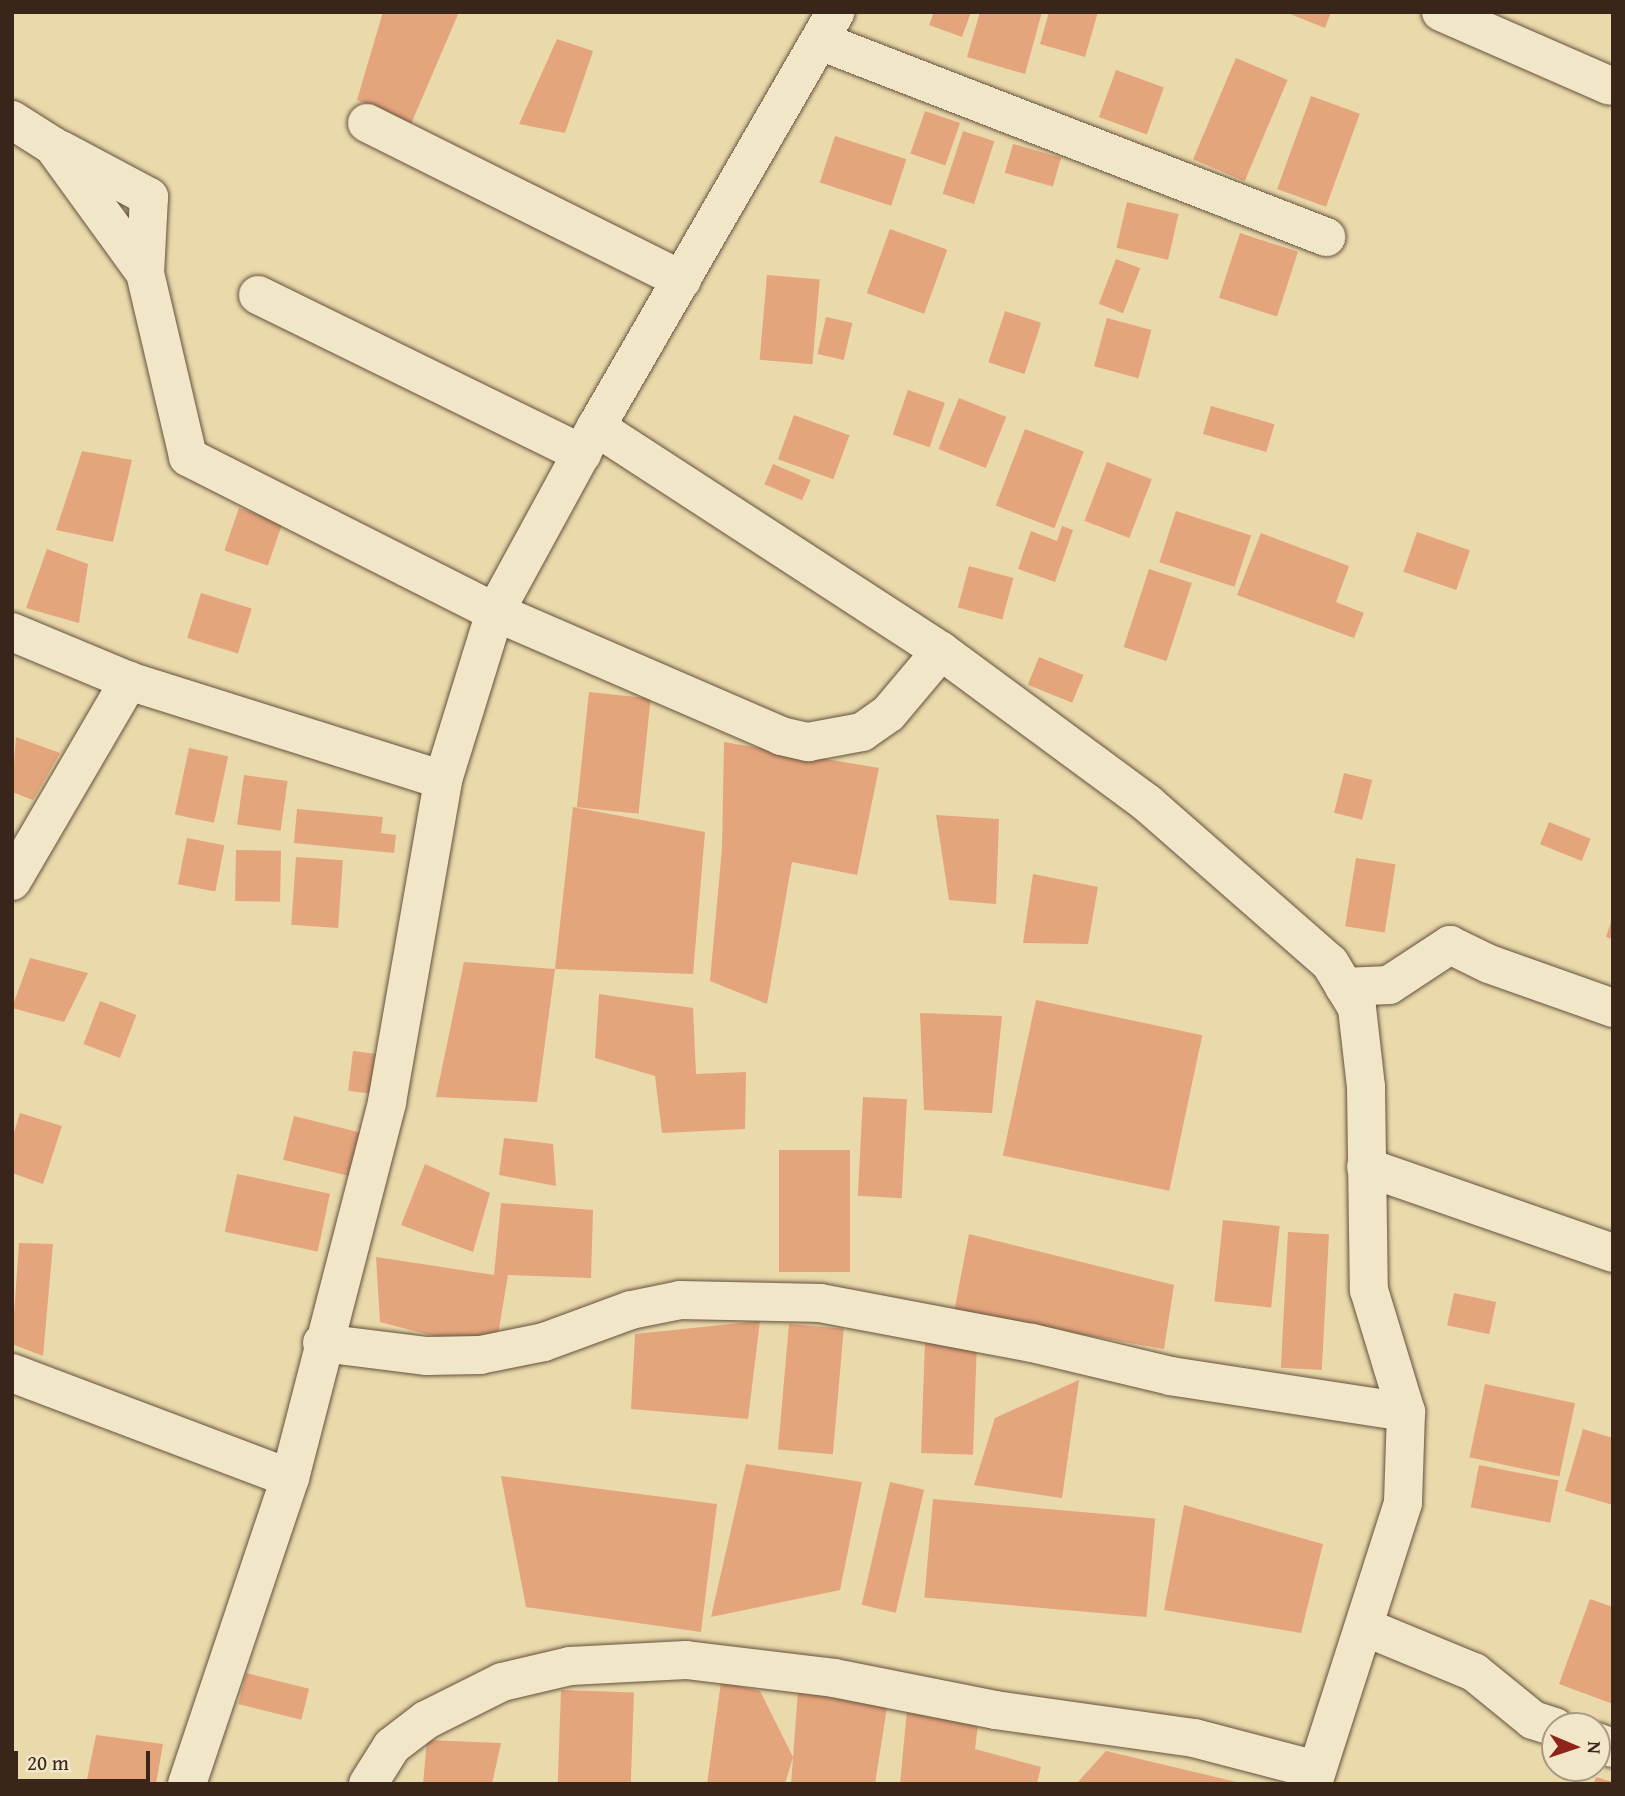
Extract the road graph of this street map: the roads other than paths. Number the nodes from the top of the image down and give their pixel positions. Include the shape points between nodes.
1 (1441, 12) edge
2 (828, 27) edge
3 (1610, 86) dead end
4 (12, 120) edge
5 (368, 123) dead end
6 (1326, 237) dead end
7 (682, 280) junction
8 (258, 295) dead end
9 (589, 441) junction
10 (495, 612) junction
11 (12, 632) edge
12 (941, 651) junction
13 (129, 681) junction
14 (443, 780) junction
15 (12, 881) edge
16 (1344, 987) junction
17 (1613, 1008) edge
18 (1366, 1167) junction
19 (1613, 1253) edge
20 (322, 1343) junction
21 (12, 1373) edge
22 (1406, 1412) junction
23 (290, 1478) junction
24 (1367, 1628) junction
25 (1541, 1723) edge
26 (1315, 1777) edge
27 (187, 1784) edge
28 (368, 1784) edge

1 - 3 street
2 - 6 street
2 - 7 street
4 - 10 street via 53,146 145,273 188,457
5 - 7 street
7 - 9 street
8 - 9 street
9 - 10 street
9 - 12 street
10 - 12 street via 781,736 807,742 862,732 888,714
10 - 14 street
11 - 13 street
12 - 16 street via 1147,803 1330,963
13 - 14 street
13 - 15 street
14 - 20 street via 387,1102
16 - 17 street via 1389,985 1450,945 1489,964
16 - 18 street via 1357,1007 1366,1087
18 - 19 street
18 - 22 street via 1369,1290
20 - 22 street via 427,1356 480,1355 544,1342 631,1310 680,1300 820,1303 1032,1343 1170,1376
20 - 23 street
21 - 23 street
22 - 24 street via 1404,1503
23 - 27 street
24 - 25 street via 1474,1672
24 - 26 street
26 - 28 street via 1194,1738 995,1710 834,1678 685,1660 570,1666 502,1682 426,1720 392,1746

